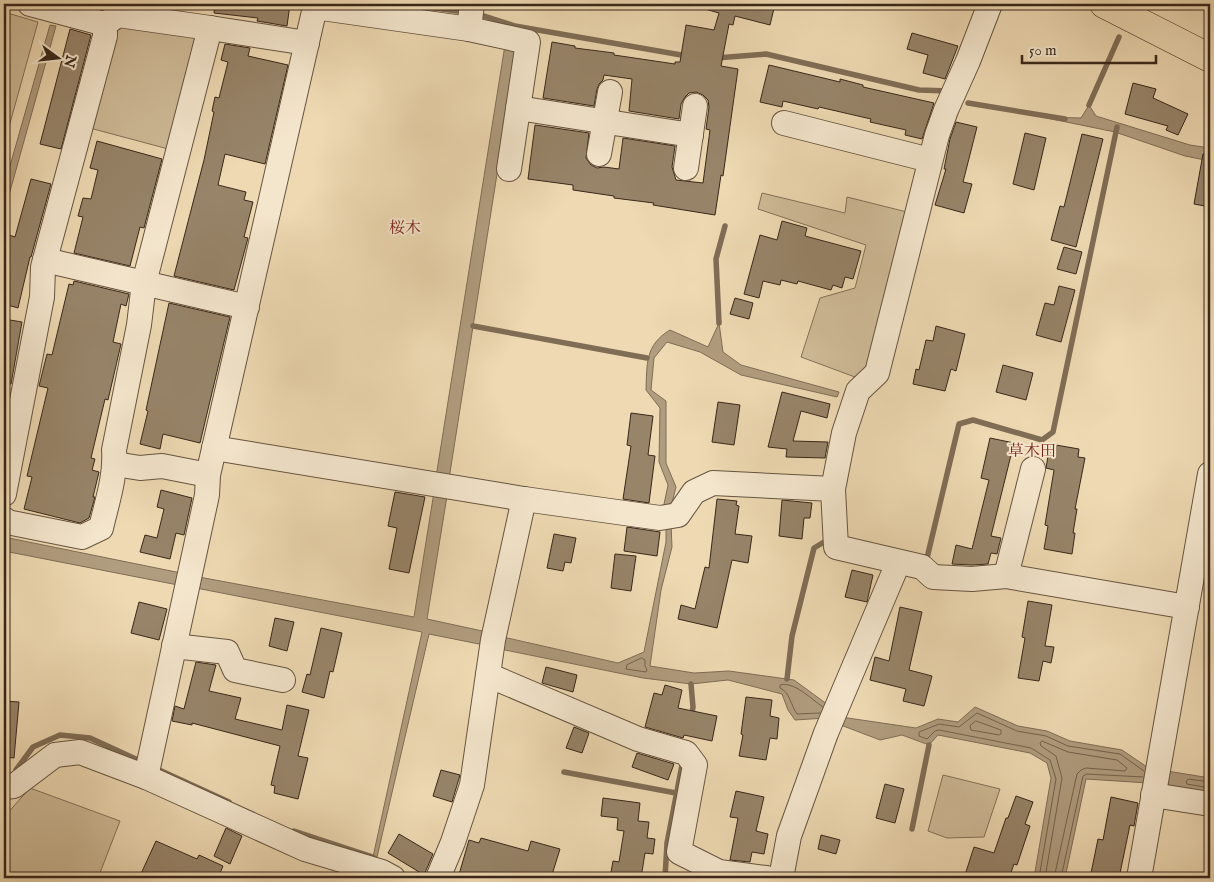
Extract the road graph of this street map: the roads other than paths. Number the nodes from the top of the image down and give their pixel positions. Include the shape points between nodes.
1 (30, 4) edge
2 (472, 4) edge
3 (990, 4) edge
4 (1104, 4) edge
5 (105, 24) junction
6 (210, 28) junction
7 (469, 29) junction
8 (307, 43) junction
9 (1210, 58) edge
10 (610, 92) dead end
11 (695, 106) dead end
12 (518, 108) junction
13 (605, 121) junction
14 (784, 123) dead end
15 (691, 135) junction
16 (599, 154) dead end
17 (930, 160) junction
18 (686, 168) dead end
19 (509, 169) dead end
20 (45, 260) junction
21 (144, 283) junction
22 (246, 307) junction
23 (214, 448) junction
24 (115, 464) junction
25 (1033, 469) dead end
26 (1210, 474) edge
27 (208, 475) junction
28 (833, 489) junction
29 (4, 494) edge
30 (524, 499) junction
31 (4, 519) edge
32 (898, 563) junction
33 (1006, 576) junction
34 (1187, 606) junction
35 (174, 646) junction
36 (488, 675) junction
37 (283, 680) dead end
38 (146, 777) junction
39 (4, 787) edge
40 (1153, 795) junction
41 (1210, 804) edge
42 (393, 878) edge
43 (438, 878) edge
44 (766, 878) edge
45 (781, 878) edge
46 (1139, 878) edge

1 - 5 street
2 - 7 street
3 - 17 street via 946,110
4 - 9 main road
5 - 6 street via 118,16
5 - 20 street
6 - 8 street
6 - 21 street
7 - 8 street via 315,7
7 - 12 street via 528,42
8 - 22 street
10 - 13 street
11 - 15 street
12 - 13 street
12 - 19 street
13 - 15 street
13 - 16 street
14 - 17 street
15 - 18 street
17 - 28 street via 878,373 858,391 844,433
20 - 21 street
20 - 29 street via 42,297
21 - 22 street
21 - 24 street via 114,450
22 - 23 street
23 - 27 street
23 - 30 street
24 - 27 street via 140,468 162,466
24 - 31 street via 101,528 82,537
25 - 33 street
26 - 34 street
27 - 35 street via 207,495
28 - 30 street via 713,483 694,492 678,516 660,518
28 - 32 street via 836,547
30 - 36 street
32 - 33 street via 922,567 933,577 972,579
32 - 45 street via 826,733 789,836
33 - 34 street
34 - 40 street
35 - 37 street via 227,652 235,670
35 - 38 street
36 - 43 street via 472,785
36 - 44 street via 638,739 686,753 695,765 679,852 719,872
38 - 39 street via 80,752 55,755 14,786
38 - 42 street via 305,849
40 - 41 street
40 - 46 street

